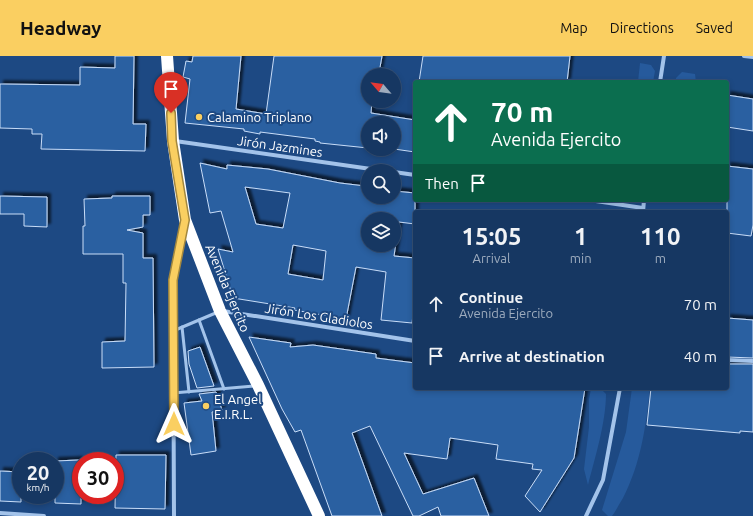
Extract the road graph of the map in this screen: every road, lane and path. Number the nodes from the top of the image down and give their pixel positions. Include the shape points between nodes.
1 (167, 56) edge
2 (664, 56) edge
3 (744, 56) edge
4 (753, 57) edge
5 (660, 80) edge
6 (172, 141) junction
7 (361, 168) edge
8 (401, 173) edge
9 (413, 175) edge
10 (600, 202) edge
11 (643, 210) edge
12 (185, 220) junction
13 (220, 311) junction
14 (199, 320) junction
15 (182, 327) junction
16 (174, 331) junction
17 (413, 341) edge
18 (729, 360) edge
19 (753, 361) edge
20 (258, 385) junction
21 (224, 389) junction
22 (620, 390) edge
23 (189, 392) junction
24 (173, 393) junction
25 (0, 513) edge
26 (44, 516) edge
27 (174, 516) edge
28 (320, 516) edge
29 (586, 516) edge

1 - 6 highway, Avenida Ejercito
2 - 5 street
3 - 4 street
6 - 7 street, Jirón Jazmines
6 - 12 highway, Avenida Ejercito
8 - 9 street
10 - 11 street
12 - 13 highway, Avenida Ejercito
12 - 16 street via 173,280
13 - 14 lane
13 - 17 street, Jirón Los Gladiolos
13 - 20 highway, Avenida Ejercito
14 - 15 lane
14 - 21 lane
15 - 16 lane
15 - 23 lane
16 - 24 street
18 - 19 street
20 - 21 lane
20 - 28 highway, Avenida Ejercito
21 - 23 lane
22 - 29 street via 603,480
23 - 24 lane
24 - 27 street
25 - 26 street

